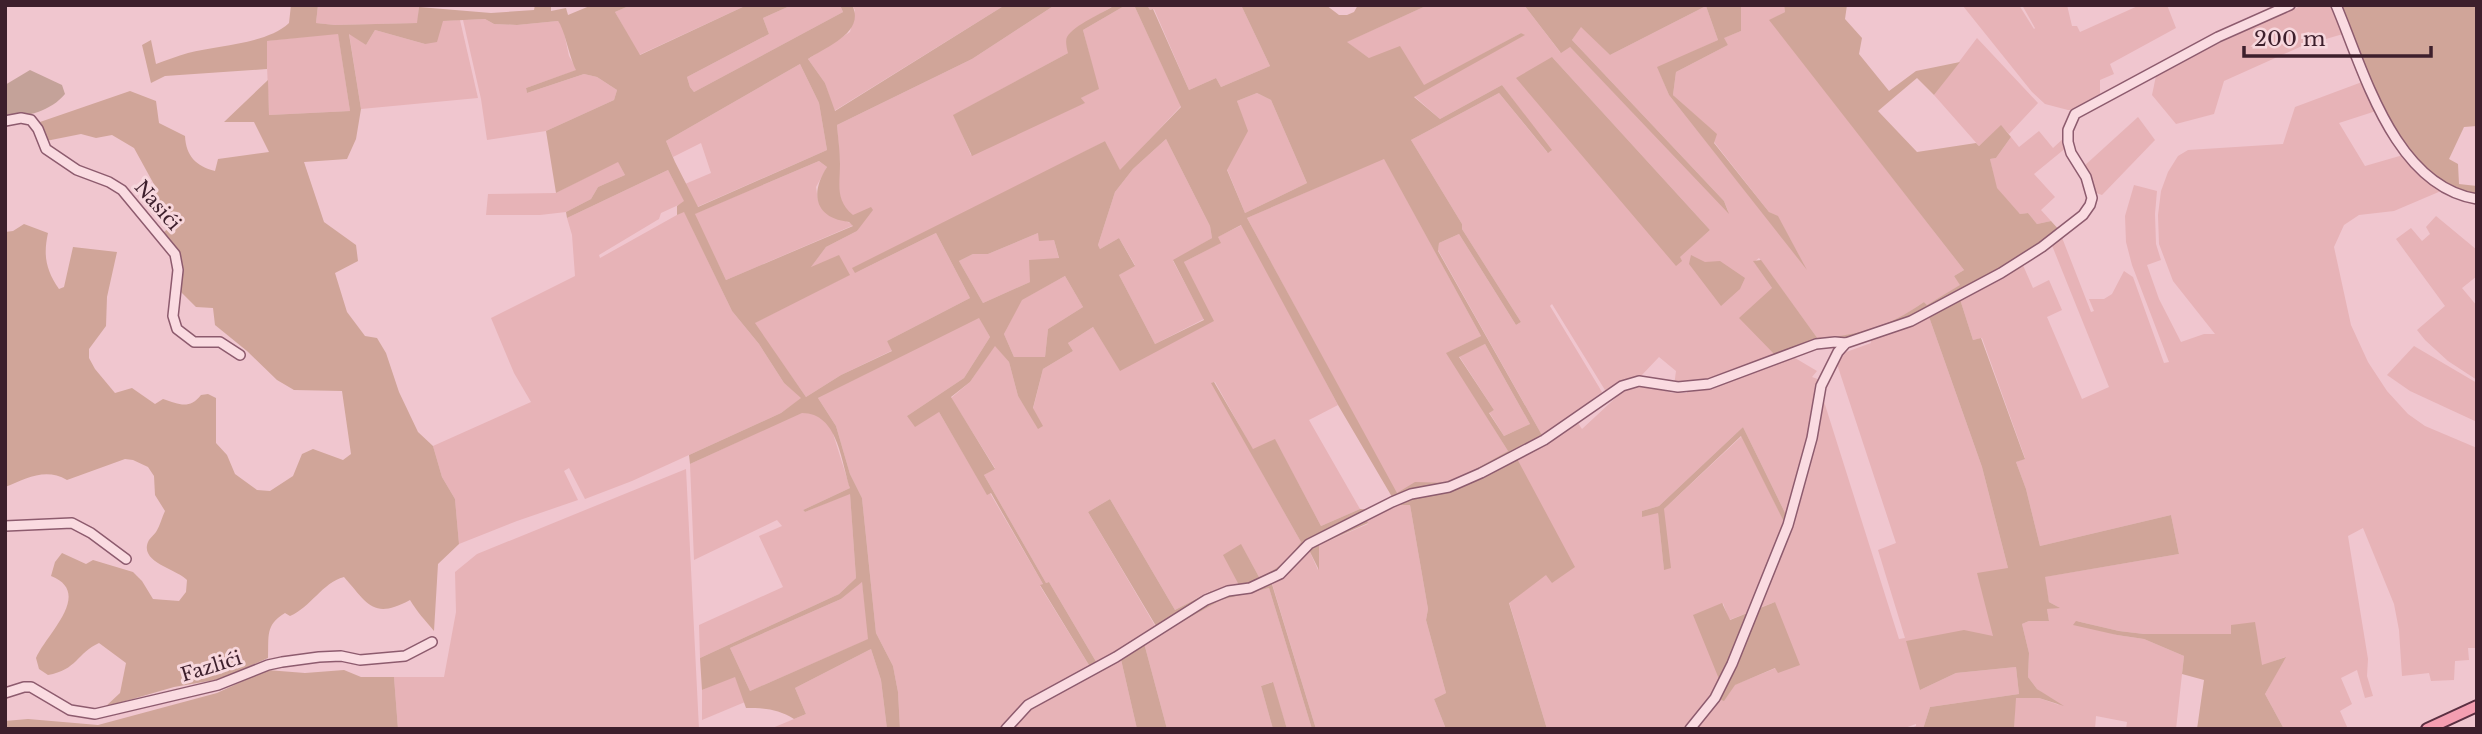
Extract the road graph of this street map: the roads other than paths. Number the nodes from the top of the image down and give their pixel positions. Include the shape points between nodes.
1 (2290, 5) edge
2 (2336, 5) edge
3 (5, 121) edge
4 (2477, 200) edge
5 (1846, 343) junction
6 (240, 355) dead end
7 (5, 526) edge
8 (127, 559) dead end
9 (432, 642) dead end
10 (5, 693) edge
11 (2477, 706) edge
12 (1006, 729) edge
13 (1690, 729) edge
14 (2427, 729) edge

1 - 5 street via 2218,37 2080,111 2067,136 2092,198 2083,215 2020,262 1911,321
2 - 4 street via 2372,95 2399,145 2445,188
3 - 6 street, Nasići via 31,120 46,149 77,170 122,190 173,250 178,270 173,316 182,335 194,342 220,342
5 - 12 street via 1816,344 1709,384 1678,387 1639,381 1622,386 1558,431 1481,473 1392,502 1309,544 1280,574 1206,600 1028,705
5 - 13 street via 1821,386 1800,488 1770,572 1717,694
7 - 8 street via 72,523
9 - 10 street, Fazlići via 405,656 282,662 218,685 95,713 71,710 32,687
11 - 14 main road

